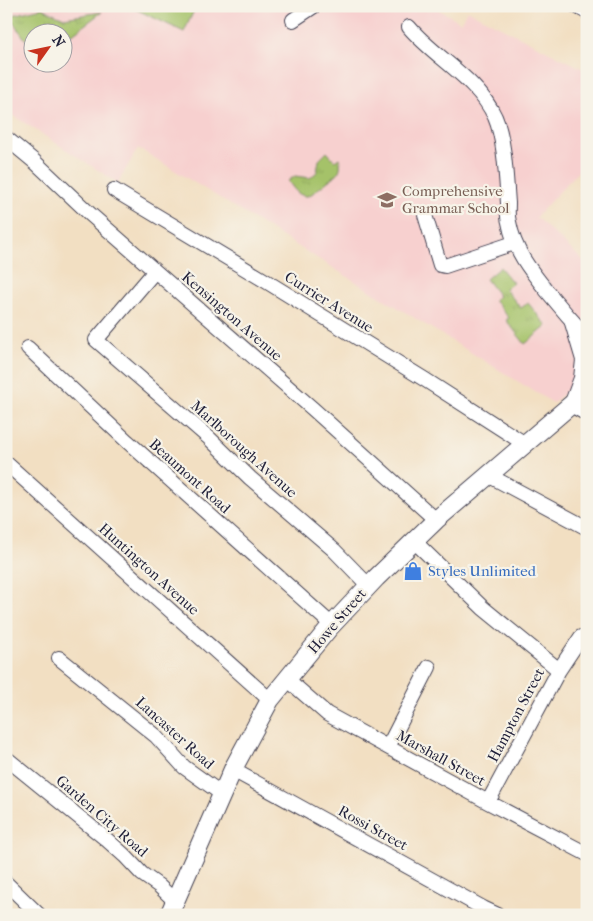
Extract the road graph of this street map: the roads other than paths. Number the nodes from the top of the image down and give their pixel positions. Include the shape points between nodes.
1 (314, 6) edge
2 (576, 6) edge
3 (587, 12) edge
4 (293, 20) dead end
5 (409, 27) dead end
6 (6, 138) edge
7 (114, 190) dead end
8 (425, 215) dead end
9 (514, 243) junction
10 (155, 271) junction
11 (567, 316) junction
12 (587, 328) edge
13 (587, 337) edge
14 (28, 348) dead end
15 (587, 391) edge
16 (571, 405) junction
17 (587, 414) edge
18 (525, 444) junction
19 (6, 463) edge
20 (488, 475) junction
21 (436, 520) junction
22 (587, 528) edge
23 (414, 541) junction
24 (368, 585) junction
25 (332, 625) junction
26 (587, 636) edge
27 (60, 658) dead end
28 (429, 667) dead end
29 (559, 670) junction
30 (287, 679) junction
31 (270, 700) junction
32 (388, 747) junction
33 (6, 758) edge
34 (233, 770) junction
35 (222, 794) junction
36 (488, 802) junction
37 (587, 854) edge
38 (6, 883) edge
39 (172, 908) edge
40 (39, 915) edge
41 (498, 915) edge

1 - 4 street
2 - 3 street
5 - 9 street via 424,44 474,85 496,118 504,154 508,220
6 - 10 street, Kensington Avenue
7 - 18 street, Currier Avenue
8 - 9 street via 440,266
9 - 11 street
10 - 21 street, Kensington Avenue
10 - 24 street, Marlborough Avenue via 96,340 334,550
11 - 12 street
11 - 13 street
11 - 16 street via 573,324 583,360 581,378
14 - 25 street, Beaumont Road
15 - 16 main road, Howe Street
16 - 17 street
16 - 18 main road, Howe Street
18 - 20 main road, Howe Street
19 - 31 street, Huntington Avenue
20 - 21 main road, Howe Street
20 - 22 street
21 - 23 main road, Howe Street
23 - 24 main road, Howe Street
23 - 29 street via 483,608
24 - 25 main road, Howe Street
25 - 30 main road, Howe Street
26 - 29 street, Hampton Street via 581,637
27 - 35 street, Lancaster Road via 156,736 184,768
28 - 32 street
29 - 36 street, Hampton Street
30 - 31 main road, Howe Street
30 - 32 street, Marshall Street via 327,714
31 - 34 main road, Howe Street
32 - 36 street, Marshall Street
33 - 39 street, Garden City Road via 125,856
34 - 35 main road, Howe Street
34 - 41 street, Rossi Street
35 - 39 main road, Howe Street
36 - 37 street, Marshall Street
38 - 40 street

